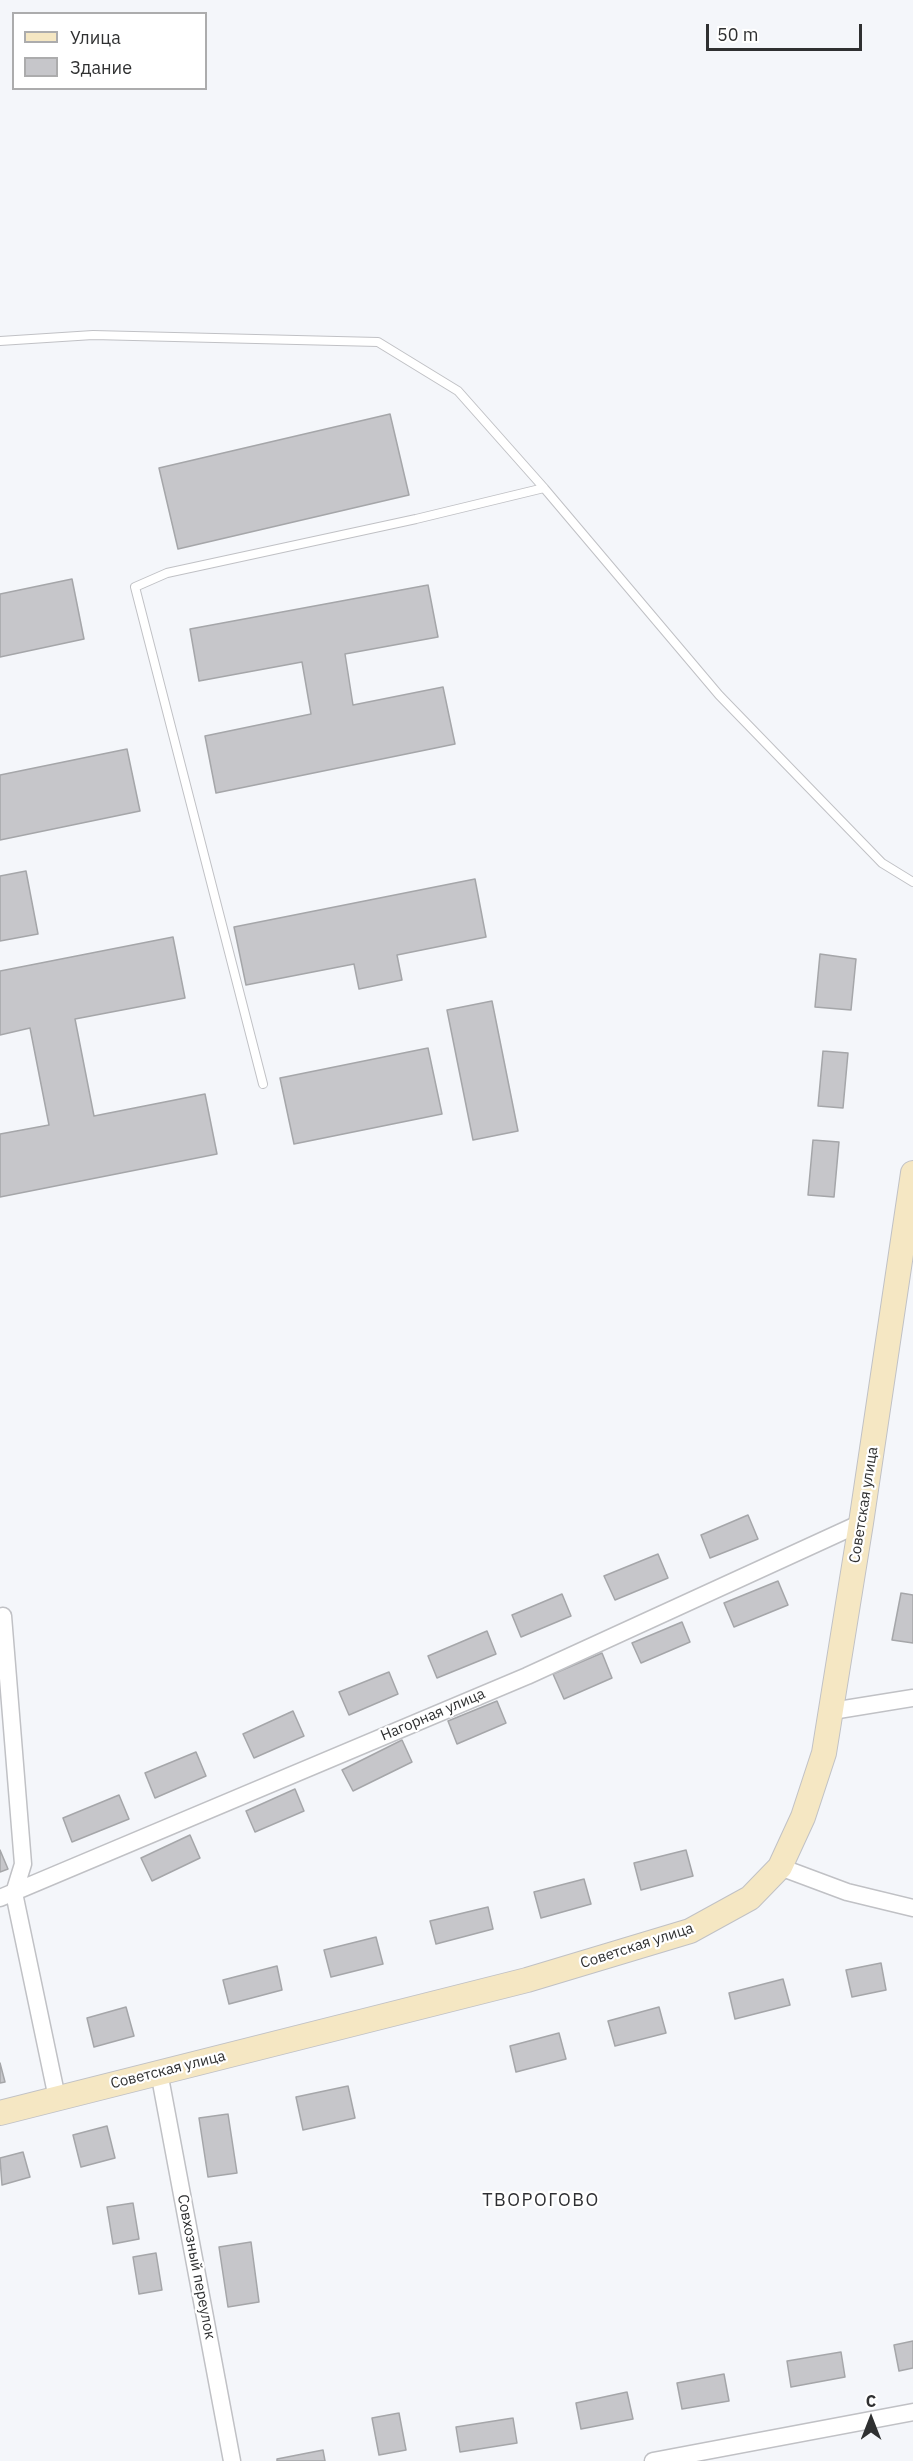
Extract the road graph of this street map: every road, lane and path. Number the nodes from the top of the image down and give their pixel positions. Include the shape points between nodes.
1 (0, 341) edge
2 (544, 488) junction
3 (913, 882) edge
4 (263, 1084) dead end
5 (913, 1173) edge
6 (910, 1216) edge
7 (861, 1523) junction
8 (1, 1616) edge
9 (913, 1698) edge
10 (832, 1711) junction
11 (780, 1867) junction
12 (7, 1895) edge
13 (913, 1908) edge
14 (159, 2072) junction
15 (57, 2098) junction
16 (0, 2113) edge
17 (913, 2412) edge
18 (232, 2461) edge
19 (653, 2461) edge

1 - 2 lane via 93,335 378,342 458,391
2 - 3 lane via 719,695 882,863
2 - 4 lane via 167,573 135,587
5 - 6 street, Советская улица
6 - 7 street, Советская улица
7 - 10 street, Советская улица
7 - 12 street, Нагорная улица via 527,1676
8 - 12 street via 22,1864
9 - 10 street
10 - 11 street, Советская улица via 824,1753 803,1817
11 - 13 street via 847,1892
11 - 14 street, Советская улица via 750,1898 690,1931 527,1980
12 - 15 street
14 - 15 street, Советская улица
14 - 18 street, Совхозный переулок
15 - 16 street, Советская улица
17 - 19 street

